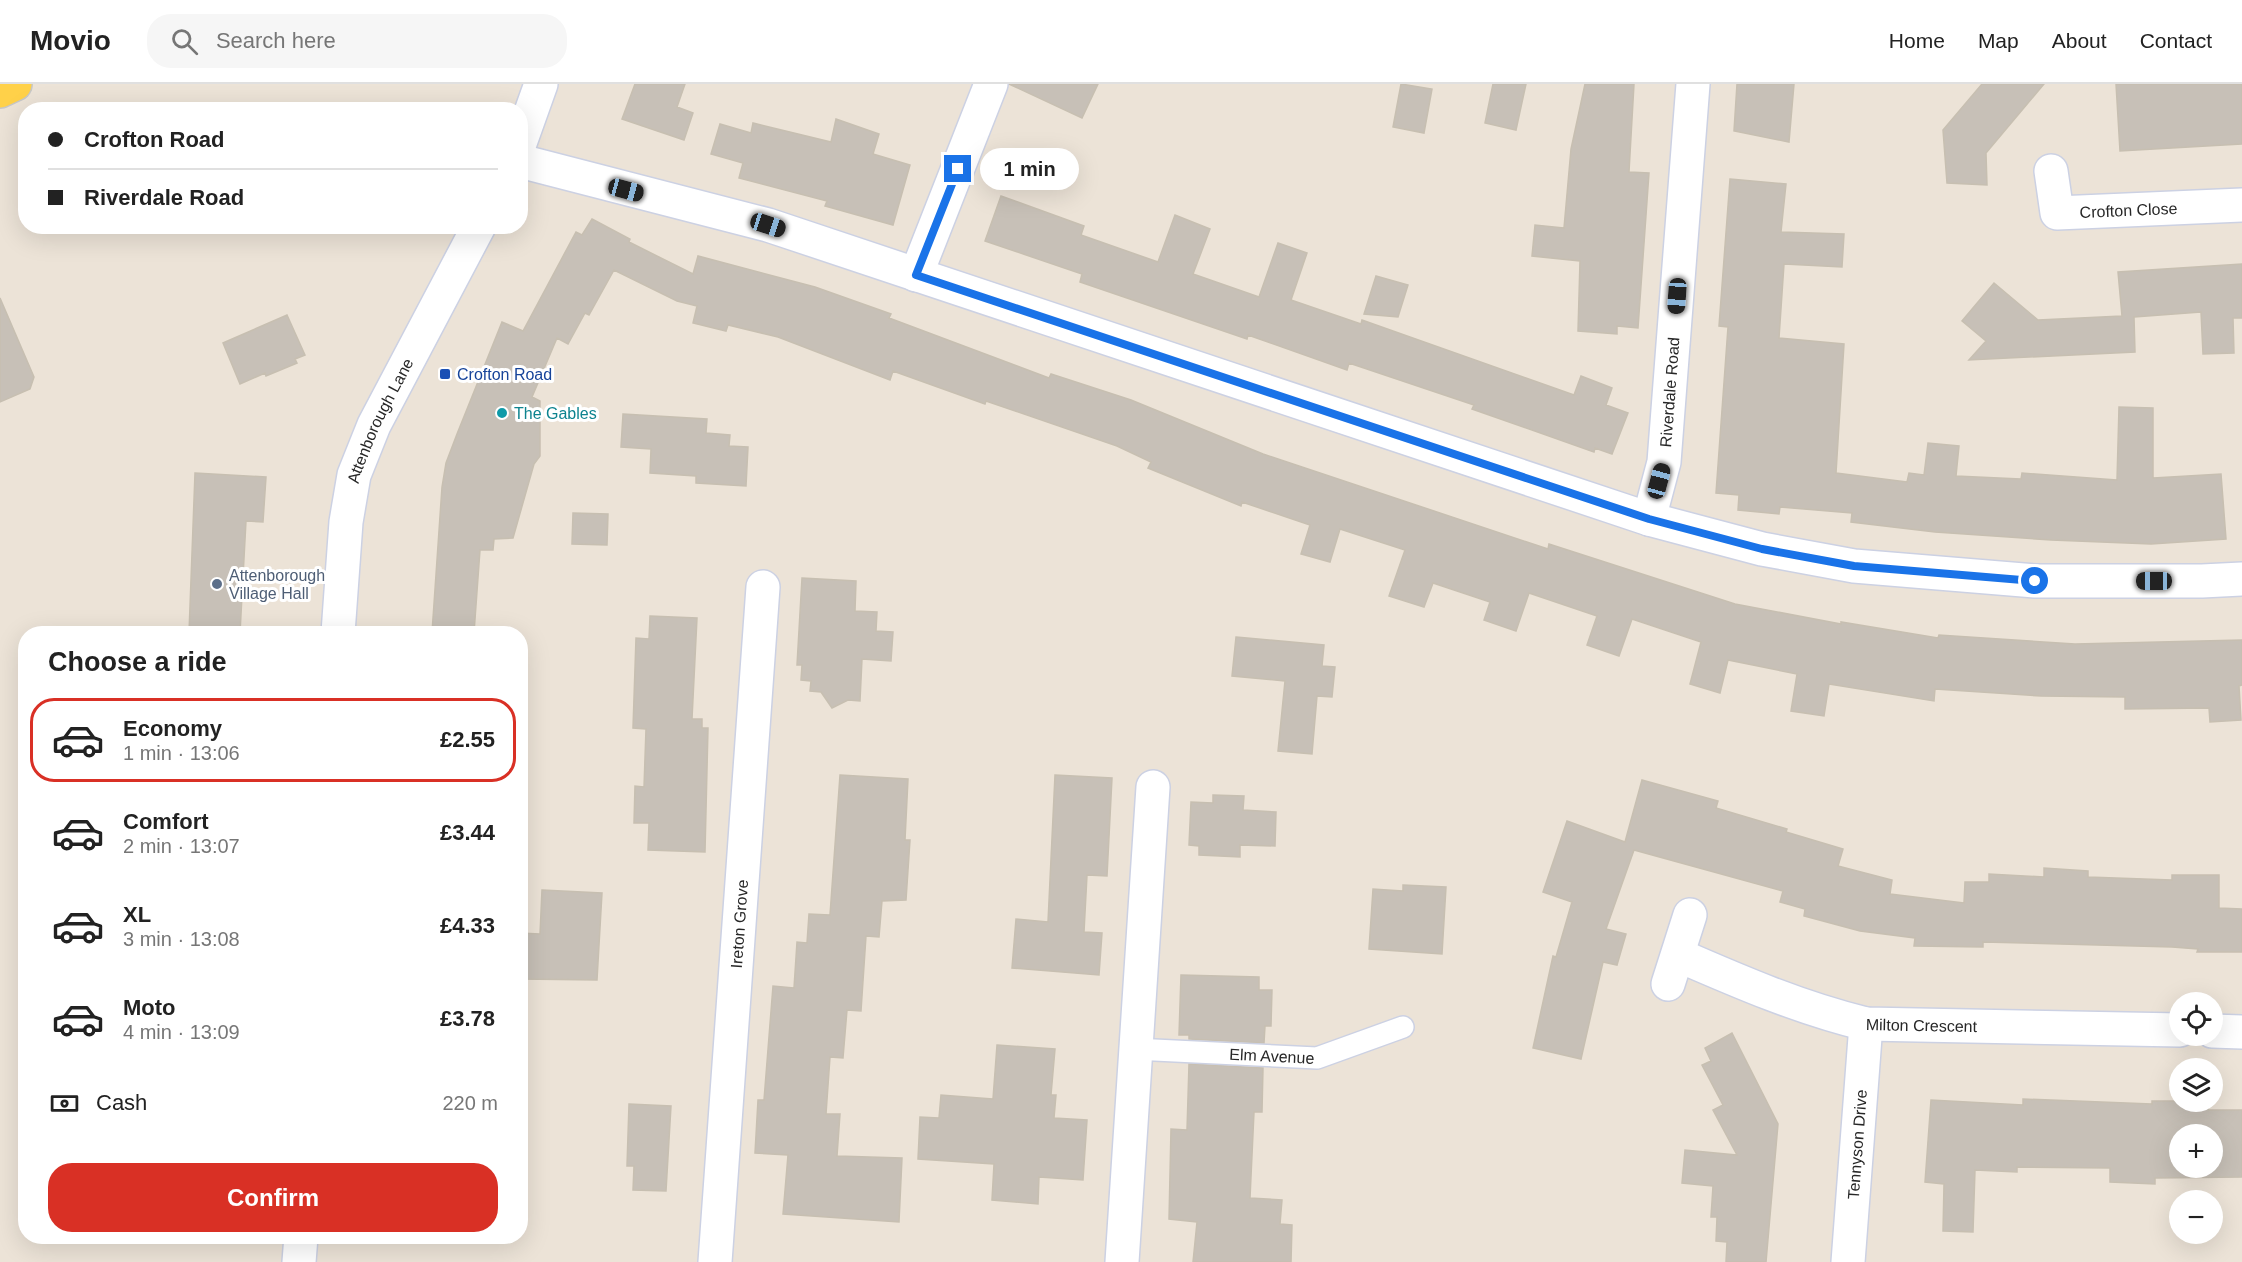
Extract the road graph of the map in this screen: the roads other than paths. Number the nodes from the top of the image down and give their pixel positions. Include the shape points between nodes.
1 (15, 84) edge
2 (541, 84) edge
3 (991, 84) edge
4 (1693, 84) edge
5 (0, 91) edge
6 (528, 121) edge
7 (528, 163) edge
8 (2051, 171) dead end
9 (2242, 205) edge
10 (475, 234) edge
11 (916, 275) junction
12 (1649, 519) junction
13 (2242, 579) edge
14 (763, 587) dead end
15 (339, 626) edge
16 (1153, 787) dead end
17 (1690, 915) dead end
18 (1866, 1024) junction
19 (1403, 1027) dead end
20 (2169, 1030) edge
21 (2223, 1031) edge
22 (2242, 1032) edge
23 (1134, 1049) junction
24 (300, 1244) edge
25 (299, 1262) edge
26 (715, 1262) edge
27 (1122, 1262) edge
28 (1848, 1262) edge

1 - 5 main road
2 - 6 street
3 - 11 street
4 - 12 street, Riverdale Road via 1664,462
7 - 11 street via 768,225
8 - 9 street, Crofton Close via 2056,213
10 - 15 street, Attenborough Lane via 374,425 354,475 346,522
11 - 12 street
12 - 13 street via 1762,549 1854,566 2035,581
14 - 26 street, Ireton Grove
16 - 23 street
17 - 18 street, Milton Crescent via 1673,970 1755,988 1822,1014
18 - 20 street, Milton Crescent
18 - 28 street, Tennyson Drive
19 - 23 lane, Elm Avenue via 1317,1058
21 - 22 street
23 - 27 street
24 - 25 street

